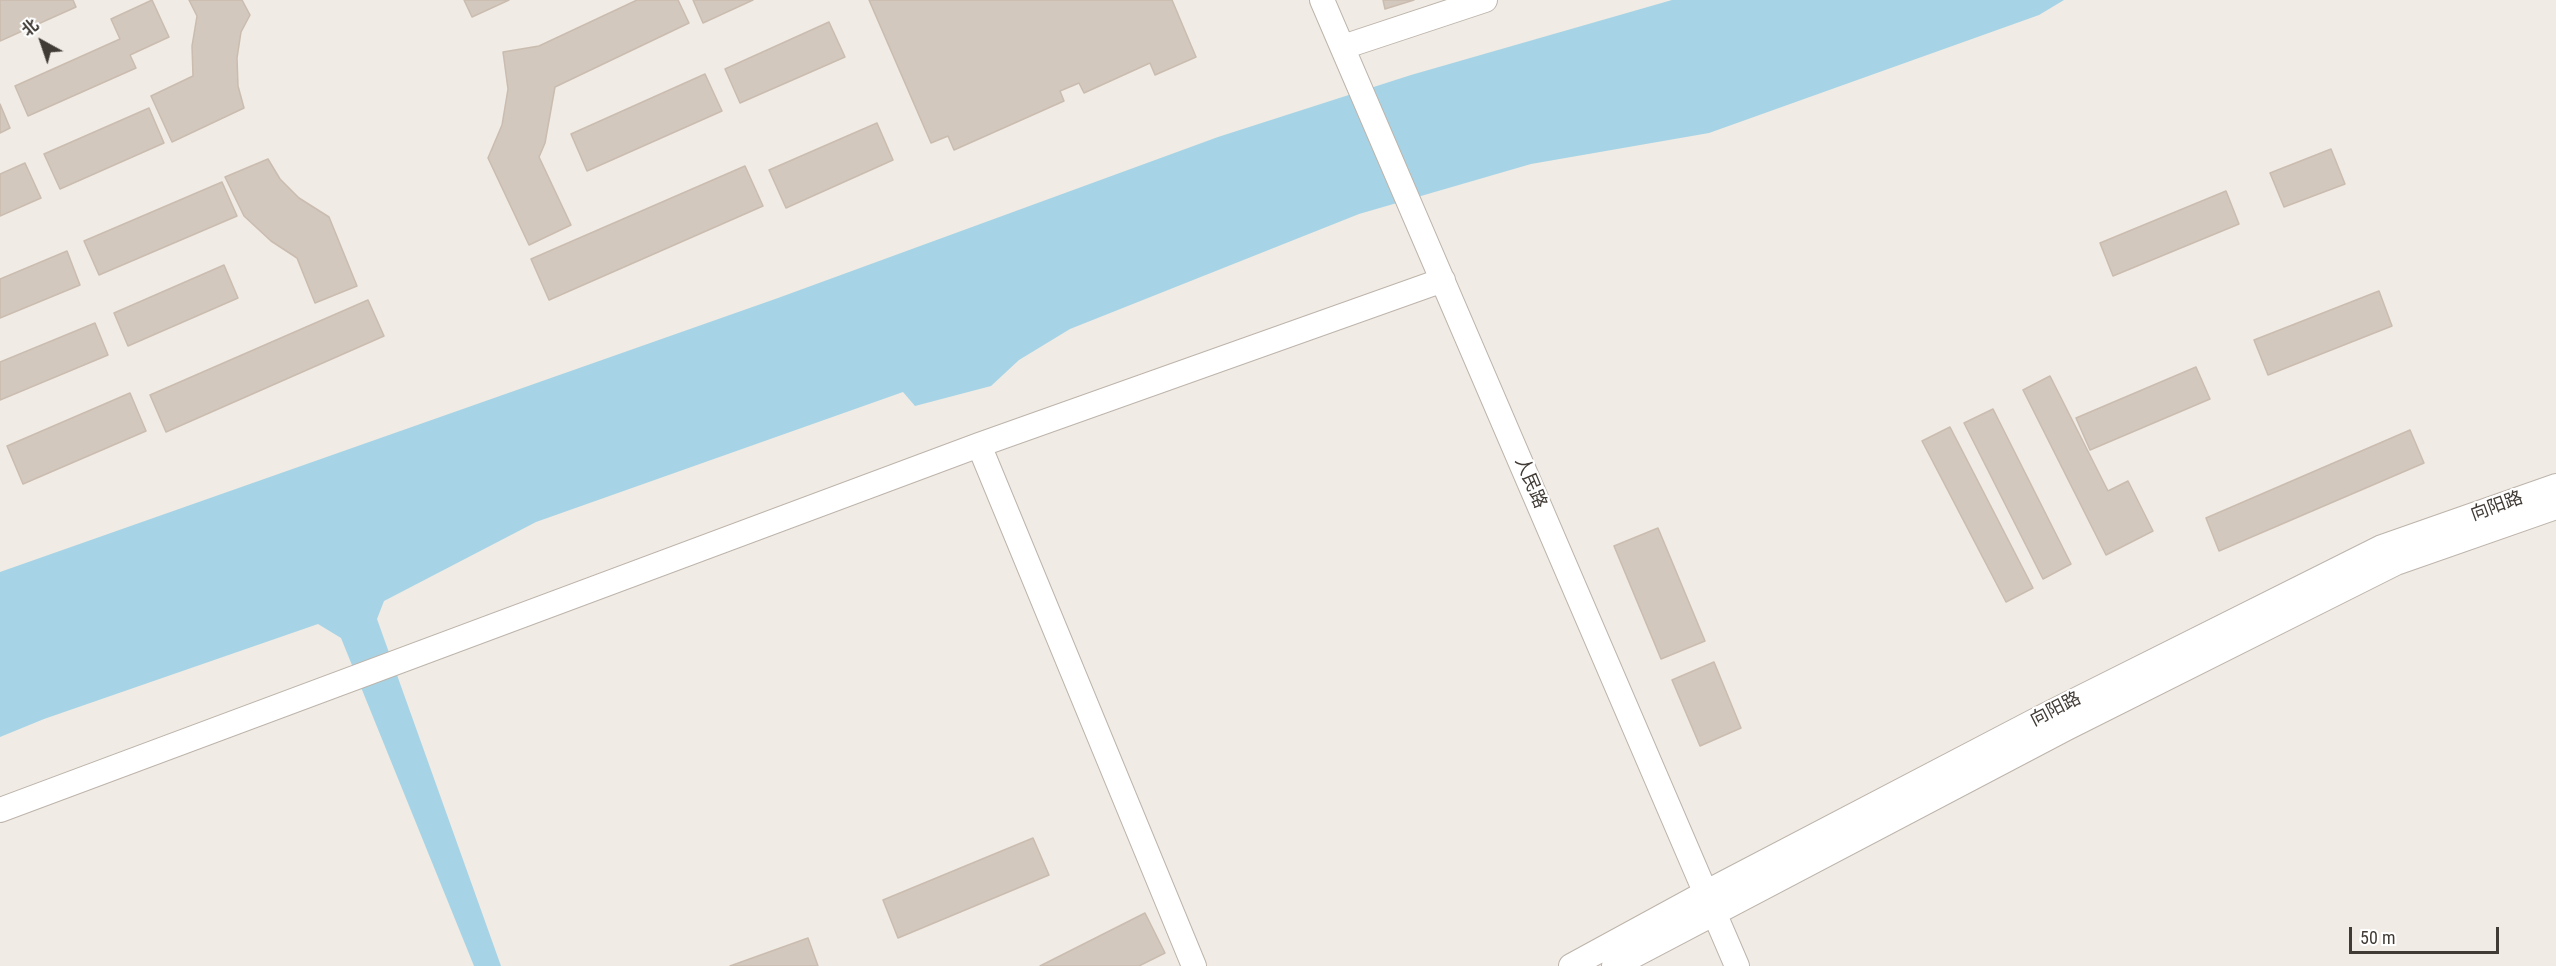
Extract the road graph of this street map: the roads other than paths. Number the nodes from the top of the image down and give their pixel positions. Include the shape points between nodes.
1 (1323, 0) edge
2 (1485, 0) edge
3 (1343, 47) junction
4 (1443, 280) junction
5 (978, 445) junction
6 (2556, 486) edge
7 (2556, 507) edge
8 (0, 810) edge
9 (1710, 903) junction
10 (1194, 966) edge
11 (1571, 966) edge
12 (1614, 966) edge
13 (1737, 966) edge

1 - 3 street, 人民路
2 - 3 street
3 - 4 street, 人民路
4 - 5 street
4 - 9 street, 人民路
5 - 8 street
5 - 10 street
6 - 9 street, 向阳路 via 2382,547 2046,715
7 - 9 street, 向阳路 via 2396,563
9 - 11 street, 向阳路
9 - 12 street, 向阳路
9 - 13 street, 人民路

